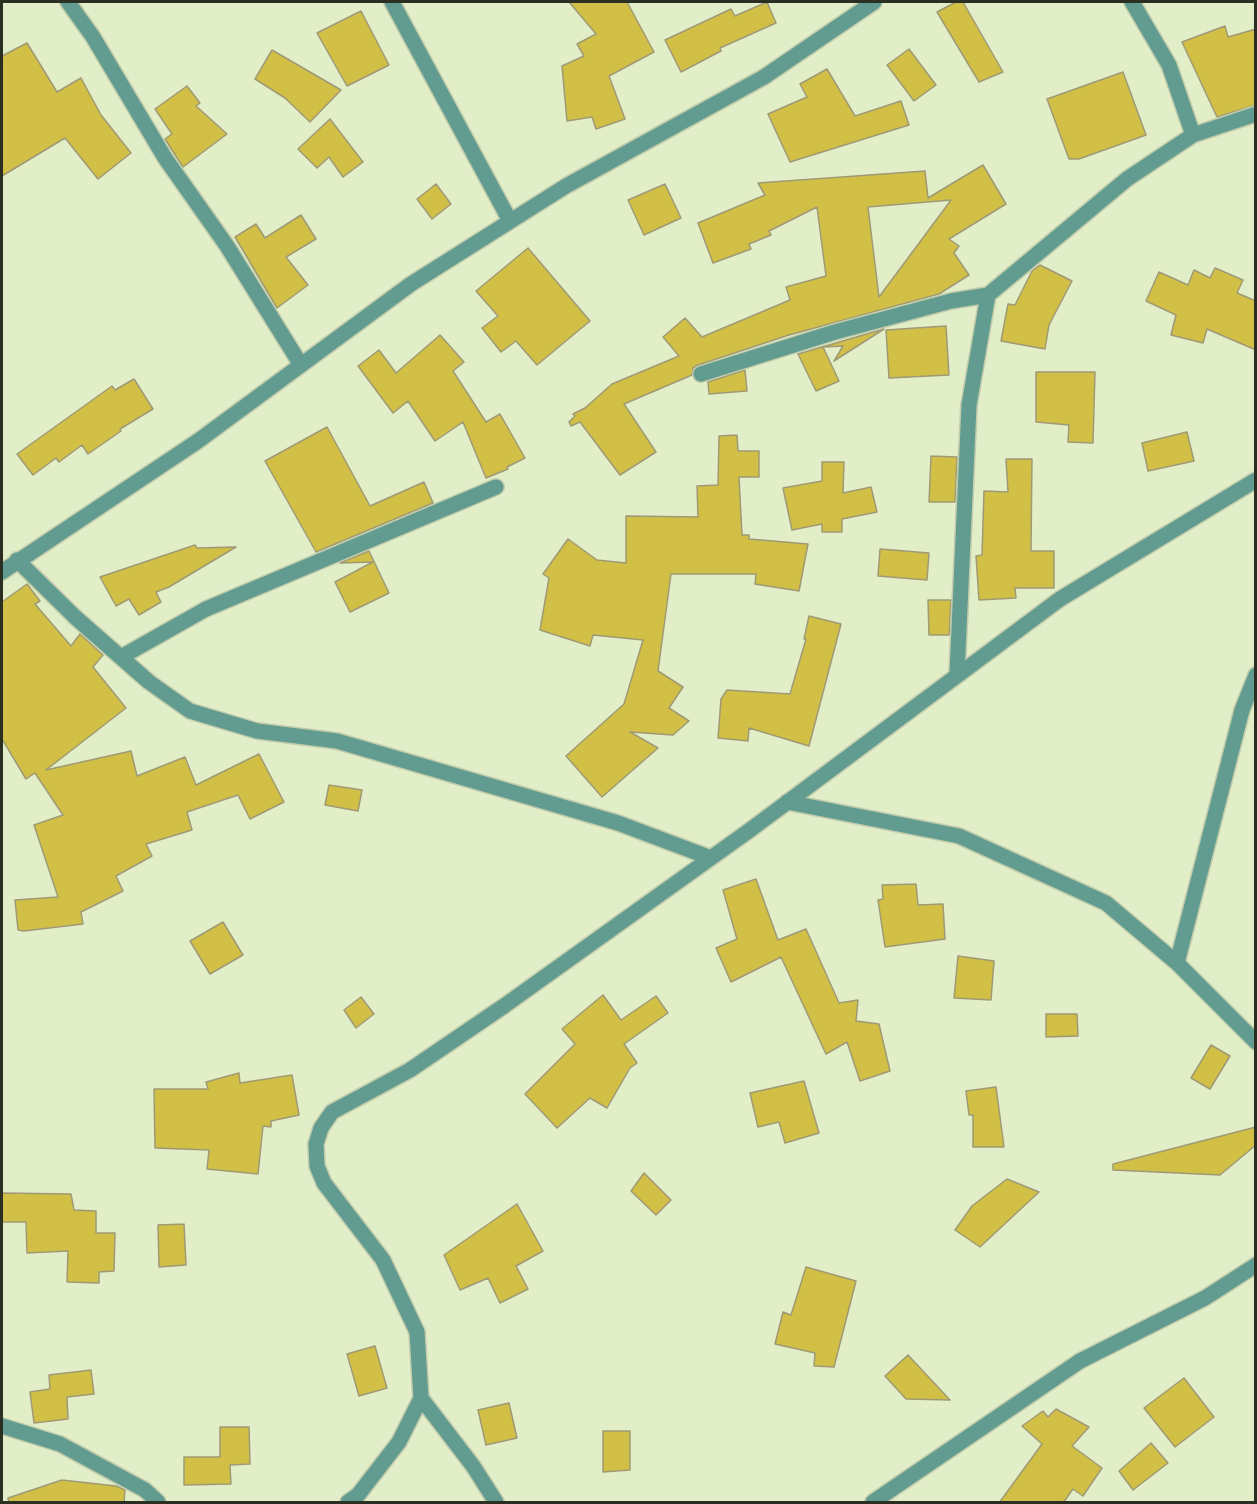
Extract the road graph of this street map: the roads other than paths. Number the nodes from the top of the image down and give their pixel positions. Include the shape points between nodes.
1 (68, 2) edge
2 (392, 2) edge
3 (874, 2) edge
4 (1132, 2) edge
5 (1256, 114) edge
6 (1193, 135) junction
7 (510, 221) junction
8 (988, 295) junction
9 (301, 365) junction
10 (701, 374) dead end
11 (1256, 480) edge
12 (496, 487) dead end
13 (17, 560) junction
14 (2, 572) edge
15 (121, 657) junction
16 (957, 674) junction
17 (1256, 675) edge
18 (787, 802) junction
19 (711, 858) junction
20 (1177, 963) junction
21 (1256, 1042) edge
22 (1256, 1265) edge
23 (421, 1398) junction
24 (2, 1426) edge
25 (158, 1503) edge
26 (348, 1503) edge
27 (496, 1503) edge
28 (873, 1503) edge

1 - 9 street
2 - 7 street
3 - 7 street via 764,77
4 - 6 street via 1169,66
5 - 6 street
6 - 8 street via 1127,179
7 - 9 street via 411,284
8 - 10 street via 835,332
8 - 16 street via 969,405
9 - 13 street via 198,441
11 - 16 street via 1060,599
12 - 15 street via 206,609
13 - 14 street
13 - 15 street
15 - 19 street via 190,711 257,731 348,744 618,823
16 - 18 street
17 - 20 street via 1242,710
18 - 19 street
18 - 20 street via 959,836 1106,903
19 - 23 street via 410,1070 332,1112 321,1128 316,1144 317,1166 324,1183 383,1260 417,1332
20 - 21 street
22 - 28 street via 1205,1298 1080,1361
23 - 26 street via 399,1442
23 - 27 street
24 - 25 street via 60,1444 145,1490

